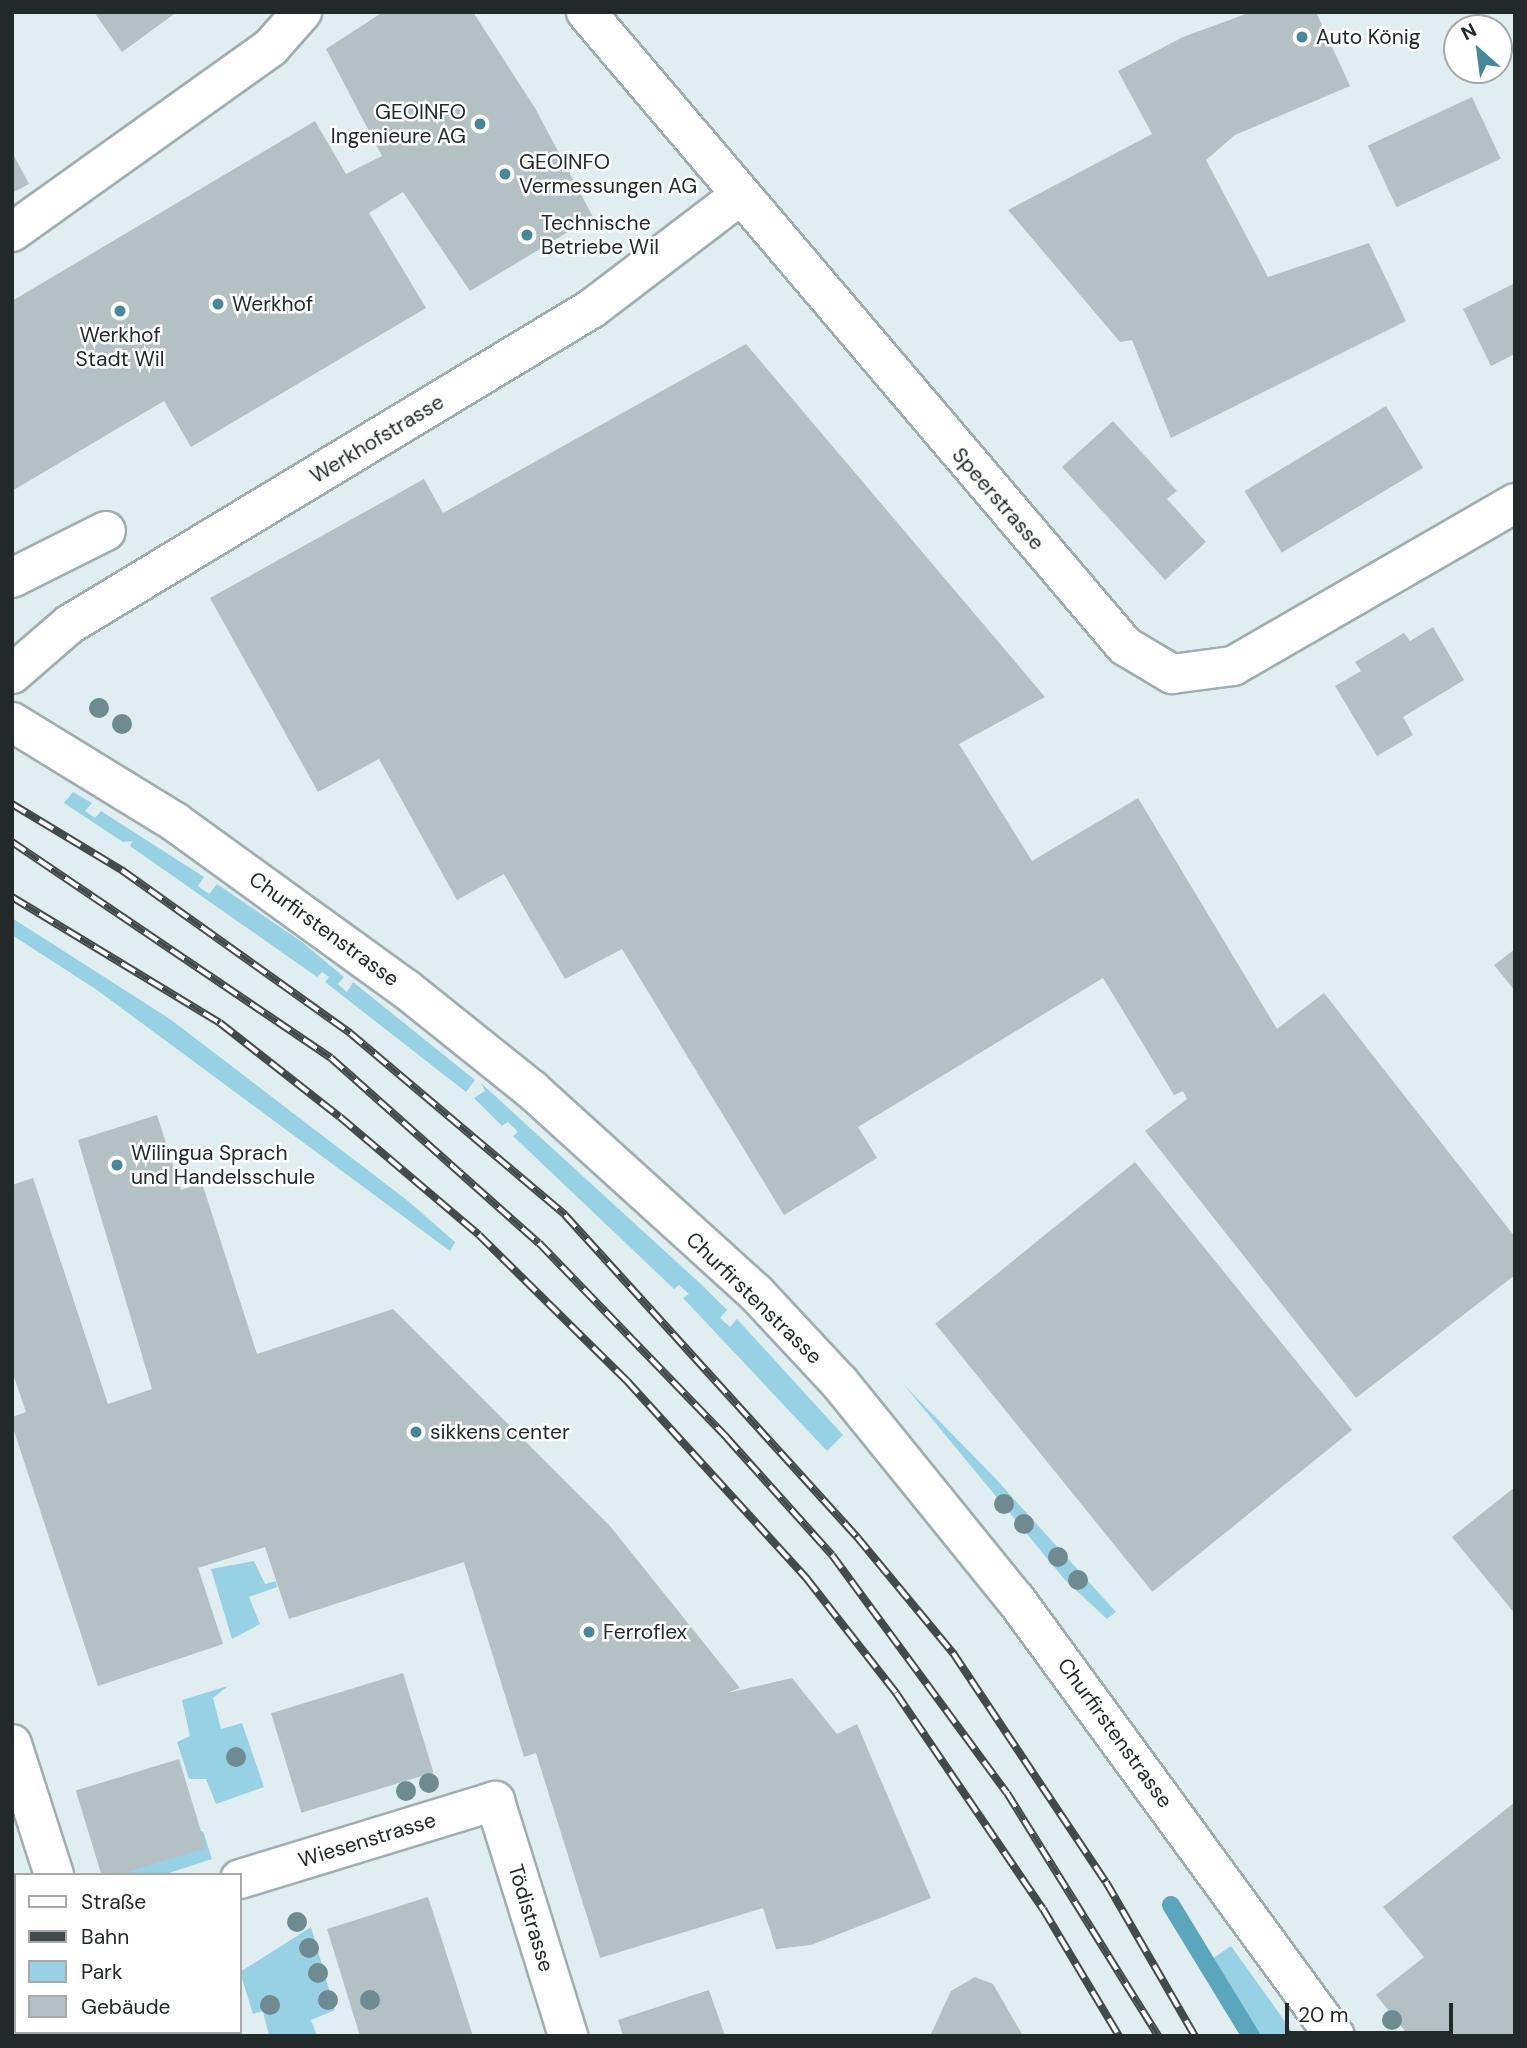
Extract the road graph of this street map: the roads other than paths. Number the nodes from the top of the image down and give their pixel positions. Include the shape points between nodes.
1 (302, 12) edge
2 (586, 12) edge
3 (738, 197) junction
4 (12, 232) edge
5 (1515, 503) edge
6 (106, 531) dead end
7 (12, 578) edge
8 (12, 674) edge
9 (12, 722) edge
10 (12, 1744) edge
11 (495, 1801) joint
12 (53, 1873) edge
13 (242, 1878) edge
14 (568, 2036) edge
15 (1335, 2036) edge

1 - 4 street via 271,47
2 - 3 street, Speerstrasse
3 - 5 street, Speerstrasse via 1125,646 1172,674 1233,666
3 - 8 street, Werkhofstrasse via 590,309 71,624
6 - 7 street
9 - 15 street, Churfirstenstrasse via 176,822 406,989 531,1089 756,1293 840,1383 1016,1600
10 - 12 street
11 - 13 street, Wiesenstrasse
11 - 14 street, Tödistrasse

